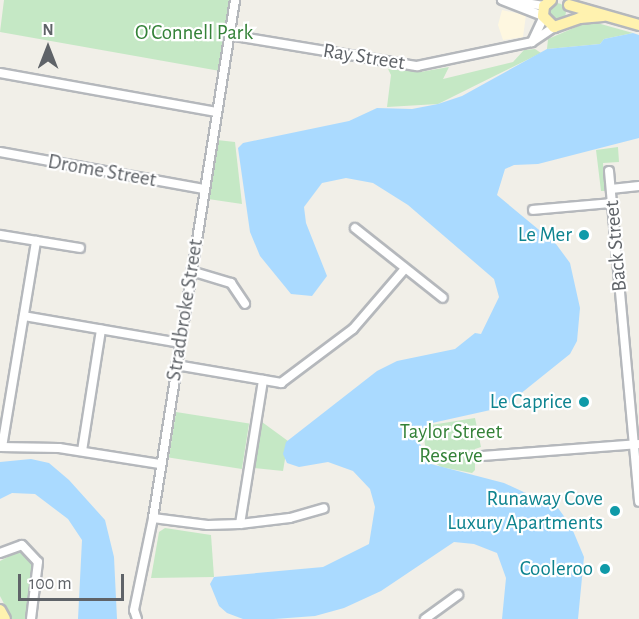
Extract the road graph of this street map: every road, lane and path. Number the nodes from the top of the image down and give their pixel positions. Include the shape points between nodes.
1 (235, 0) edge
2 (503, 0) edge
3 (527, 1) edge
4 (566, 3) edge
5 (545, 7) edge
6 (603, 16) junction
7 (566, 24) junction
8 (639, 25) edge
9 (554, 27) junction
10 (229, 35) junction
11 (532, 42) junction
12 (0, 73) edge
13 (217, 112) junction
14 (0, 152) edge
15 (609, 171) dead end
16 (639, 186) edge
17 (204, 189) junction
18 (611, 189) junction
19 (612, 203) junction
20 (533, 210) dead end
21 (355, 228) dead end
22 (0, 235) edge
23 (36, 241) junction
24 (80, 248) dead end
25 (404, 270) junction
26 (191, 271) junction
27 (443, 298) dead end
28 (245, 304) dead end
29 (24, 316) junction
30 (101, 329) junction
31 (180, 343) junction
32 (176, 365) junction
33 (263, 380) junction
34 (637, 444) edge
35 (1, 447) edge
36 (82, 451) junction
37 (483, 456) dead end
38 (160, 464) junction
39 (639, 502) edge
40 (324, 508) dead end
41 (153, 518) junction
42 (240, 524) junction
43 (0, 553) edge
44 (458, 596) dead end
45 (0, 610) edge
46 (5, 619) edge
47 (31, 619) edge
48 (137, 619) edge
49 (425, 619) edge

1 - 10 street, Stradbroke Street
2 - 3 street
2 - 5 street
3 - 5 street
4 - 6 main road
4 - 7 main road via 572,14
5 - 9 main road
5 - 11 street
6 - 7 main road via 579,18
6 - 8 main road
7 - 9 main road
9 - 11 street, Ray Street
10 - 11 street, Ray Street via 417,66
10 - 13 street, Stradbroke Street
12 - 13 street
13 - 17 street, Stradbroke Street
14 - 17 street, Drome Street
15 - 18 street, Back Street
16 - 18 street
17 - 26 street, Stradbroke Street
18 - 19 street, Back Street
19 - 20 street
19 - 34 street, Back Street
21 - 25 street
22 - 23 street
23 - 24 street
23 - 29 street
25 - 27 street
25 - 33 street via 353,329 281,383
26 - 28 street via 231,283
26 - 31 street, Stradbroke Street
29 - 30 street
29 - 35 street
30 - 31 street
30 - 36 street
31 - 32 street, Stradbroke Street
32 - 33 street
32 - 38 street, Stradbroke Street
33 - 42 street
34 - 37 street
34 - 39 street, Back Street
35 - 36 street
36 - 38 street
38 - 41 street, Stradbroke Street
40 - 42 street via 290,518
41 - 42 street via 208,525
41 - 48 street, Stradbroke Street via 134,610
43 - 47 street via 22,545 38,562
44 - 49 street
45 - 46 main road

